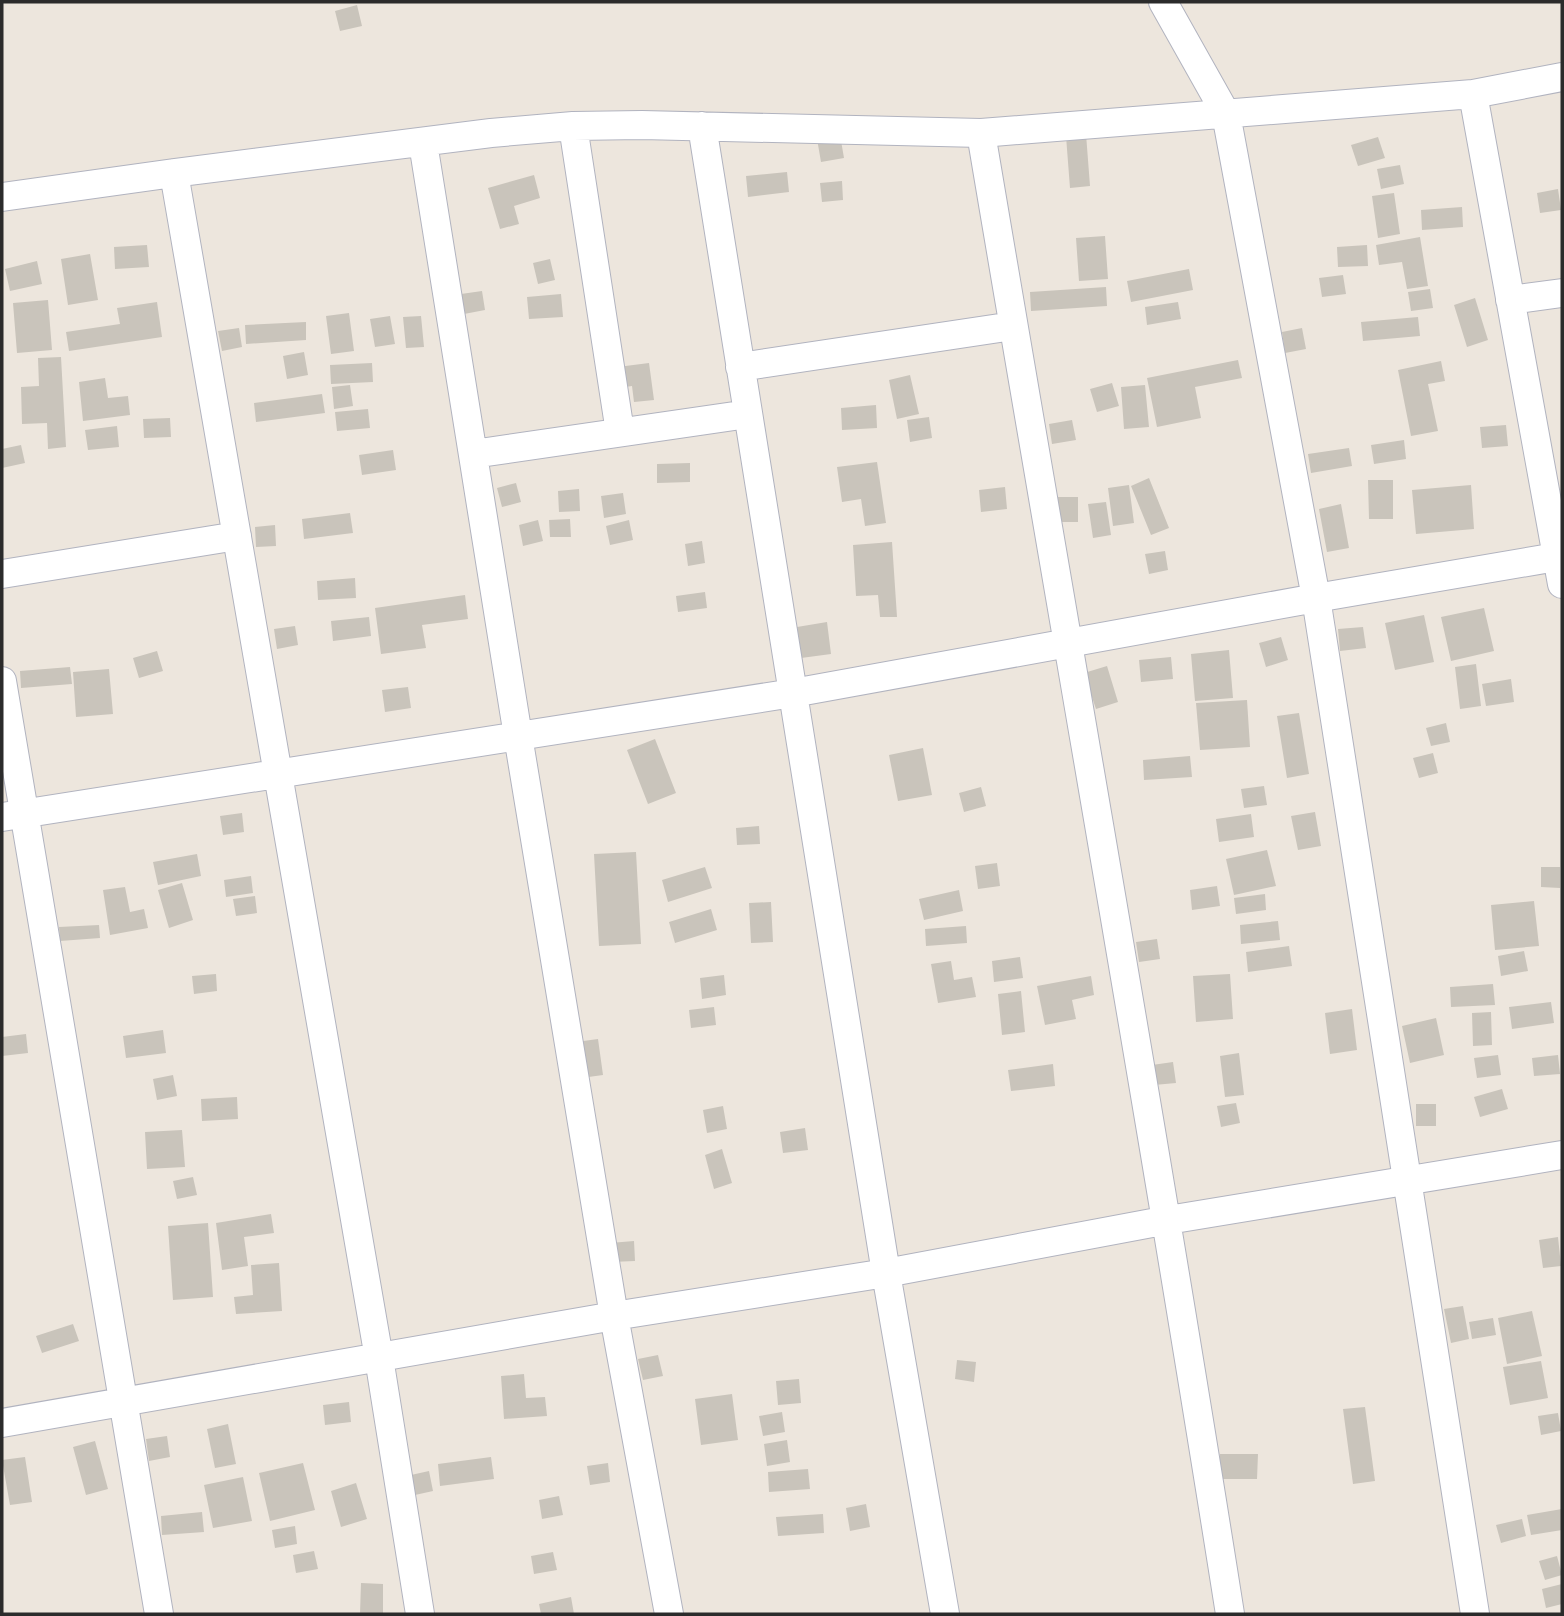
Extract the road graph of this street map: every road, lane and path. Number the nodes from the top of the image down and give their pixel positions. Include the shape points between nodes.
1 (1163, 2) edge
2 (1562, 77) edge
3 (1473, 94) junction
4 (1226, 114) junction
5 (573, 126) junction
6 (702, 127) junction
7 (981, 132) junction
8 (423, 143) junction
9 (174, 173) junction
10 (2, 197) edge
11 (1562, 293) edge
12 (1510, 300) junction
13 (1013, 326) junction
14 (740, 367) junction
15 (748, 414) junction
16 (620, 432) junction
17 (473, 454) junction
18 (237, 536) junction
19 (1561, 566) edge
20 (2, 574) edge
21 (1316, 598) junction
22 (1066, 645) junction
23 (2, 681) edge
24 (793, 693) junction
25 (518, 736) junction
26 (279, 774) junction
27 (13, 815) edge
28 (1562, 1155) edge
29 (1408, 1179) junction
30 (1168, 1220) junction
31 (886, 1273) junction
32 (614, 1316) junction
33 (379, 1358) junction
34 (123, 1401) junction
35 (2, 1423) edge
36 (159, 1614) edge
37 (420, 1614) edge
38 (669, 1614) edge
39 (945, 1614) edge
40 (1230, 1614) edge
41 (1475, 1614) edge

1 - 4 street
2 - 3 street
3 - 4 street
3 - 12 street
4 - 7 street
4 - 21 street
5 - 6 street
5 - 8 street
5 - 16 street
6 - 7 street
6 - 14 street
7 - 13 street
8 - 9 street
8 - 17 street
9 - 10 street
9 - 18 street
11 - 12 street
12 - 19 street
13 - 14 street
13 - 22 street
14 - 15 street
15 - 16 street
15 - 24 street
16 - 17 street
17 - 25 street
18 - 20 street
18 - 26 street
19 - 21 street
21 - 22 street
21 - 29 street
22 - 24 street
22 - 30 street
23 - 27 street
24 - 25 street
24 - 31 street
25 - 26 street
25 - 32 street
26 - 27 street
26 - 33 street
27 - 34 street
28 - 29 street
29 - 30 street
29 - 41 street
30 - 31 street
30 - 40 street
31 - 32 street
31 - 39 street
32 - 33 street
32 - 38 street
33 - 34 street
33 - 37 street
34 - 35 street
34 - 36 street

